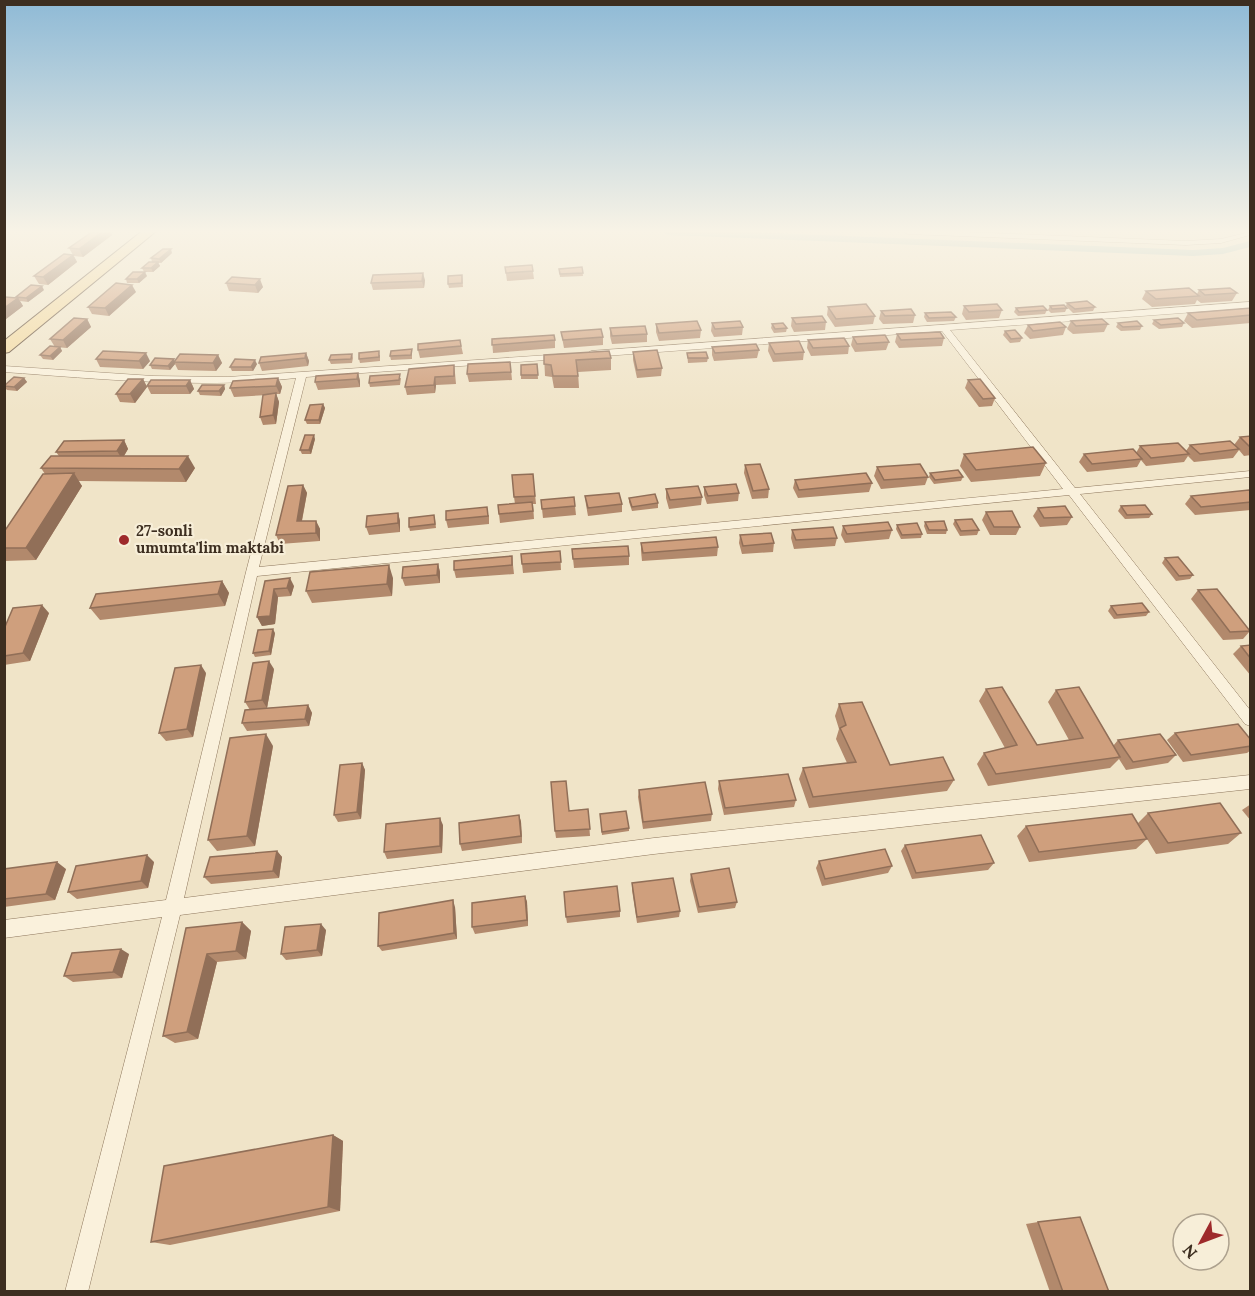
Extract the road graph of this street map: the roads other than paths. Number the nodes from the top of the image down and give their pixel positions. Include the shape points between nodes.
1 (74, 292) edge
2 (1251, 305) edge
3 (945, 329) junction
4 (4, 349) edge
5 (4, 369) edge
6 (302, 374) junction
7 (1251, 474) edge
8 (1074, 492) junction
9 (252, 572) junction
10 (1251, 720) edge
11 (1251, 782) edge
12 (173, 908) junction
13 (4, 929) edge
14 (76, 1292) edge

1 - 4 main road
2 - 3 street
3 - 6 street
3 - 8 street
5 - 6 street via 205,381 267,380
6 - 9 street
7 - 8 street
8 - 9 street
8 - 10 street
9 - 12 street
11 - 12 street via 654,846
12 - 13 street
12 - 14 street

